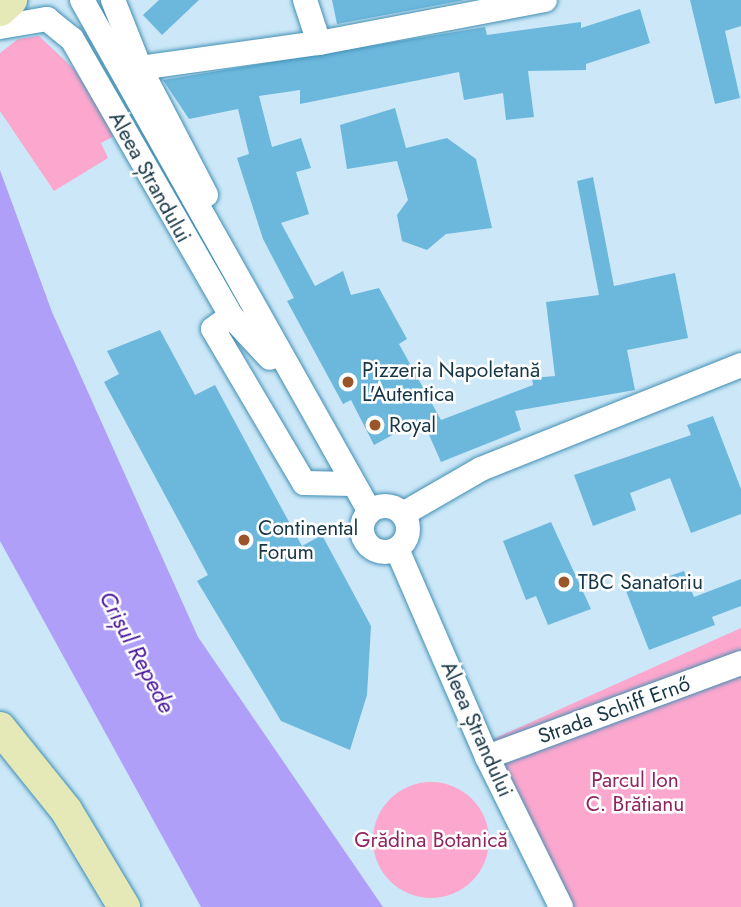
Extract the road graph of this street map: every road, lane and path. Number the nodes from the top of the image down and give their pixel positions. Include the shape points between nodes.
1 (11, 0) edge
2 (82, 0) edge
3 (113, 0) edge
4 (305, 0) edge
5 (545, 0) edge
6 (0, 10) edge
7 (0, 27) edge
8 (319, 44) junction
9 (140, 68) junction
10 (222, 322) junction
11 (741, 365) edge
12 (287, 370) junction
13 (352, 484) junction
14 (370, 512) junction
15 (403, 514) junction
16 (397, 549) junction
17 (741, 663) edge
18 (0, 729) edge
19 (487, 757) junction
20 (124, 907) edge
21 (561, 907) edge

1 - 6 main road
2 - 12 street
3 - 9 street, Aleea Ștrandului
4 - 8 street
5 - 8 street
7 - 10 street, Aleea Ștrandului via 47,19 72,40
8 - 9 street
9 - 12 street, Aleea Ștrandului via 276,329
10 - 12 street, Aleea Ștrandului
10 - 13 street via 304,483
11 - 15 street via 481,470
12 - 13 street, Aleea Ștrandului
13 - 14 street, Aleea Ștrandului
14 - 15 street via 391,506
14 - 16 street via 362,531 368,545 382,552
15 - 16 street via 407,537
16 - 19 street, Aleea Ștrandului
17 - 19 street, Strada Schiff Ernő
18 - 20 main road via 65,810
19 - 21 street, Aleea Ștrandului

